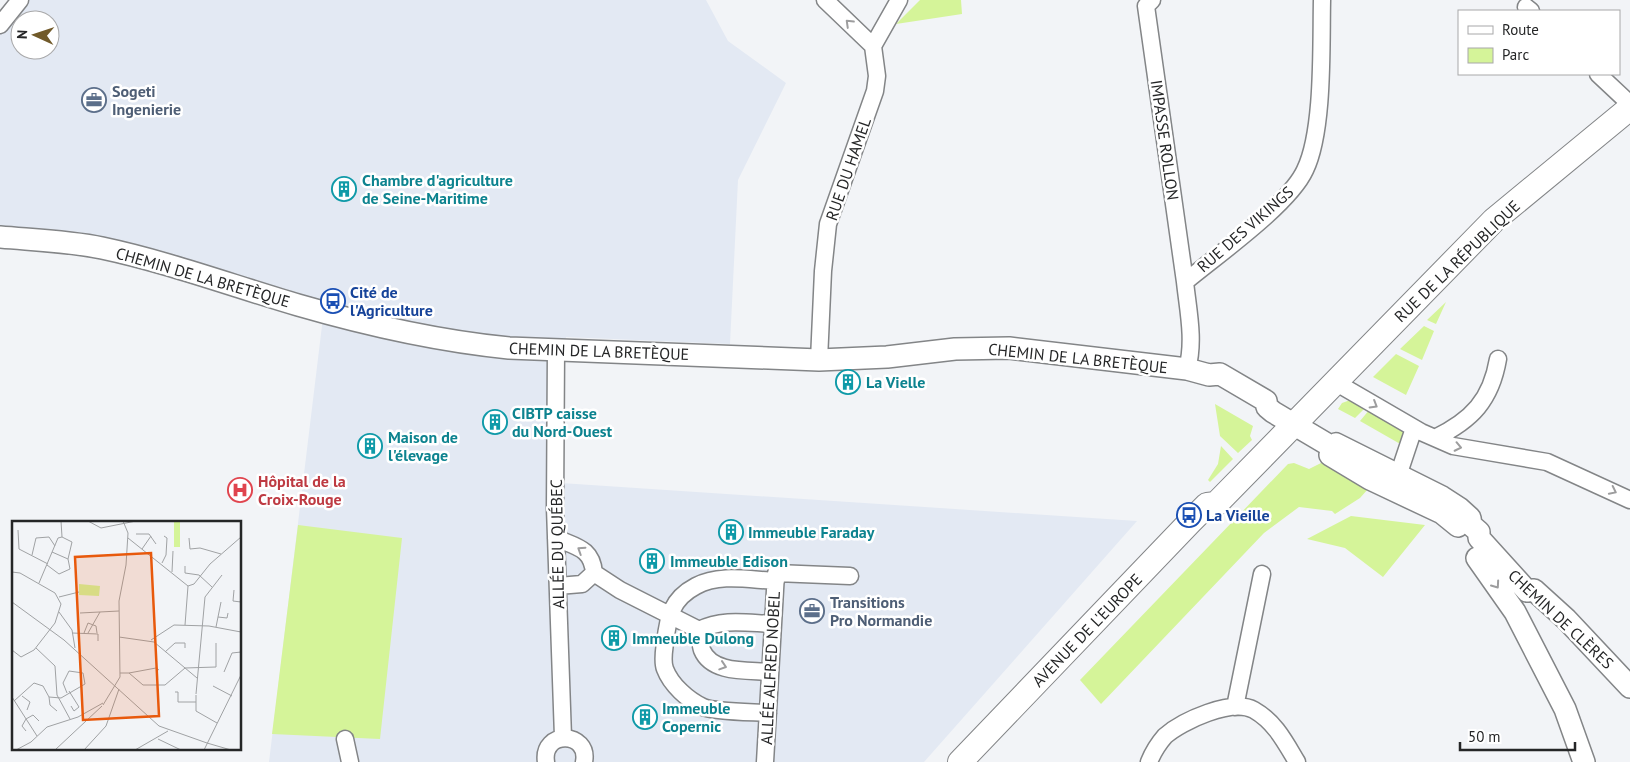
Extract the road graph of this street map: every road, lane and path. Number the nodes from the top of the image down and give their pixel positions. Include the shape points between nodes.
1 (20, 0) edge
2 (825, 0) edge
3 (900, 0) edge
4 (1152, 0) edge
5 (1322, 0) edge
6 (0, 25) edge
7 (873, 46) junction
8 (1599, 75) edge
9 (1630, 104) edge
10 (1630, 108) edge
11 (0, 237) edge
12 (1185, 282) junction
13 (556, 350) junction
14 (1498, 359) dead end
15 (819, 360) junction
16 (1187, 368) junction
17 (1335, 382) junction
18 (1293, 425) junction
19 (1414, 428) junction
20 (1435, 438) junction
21 (1332, 447) junction
22 (1398, 476) junction
23 (1630, 500) edge
24 (1216, 504) junction
25 (1471, 529) junction
26 (556, 538) junction
27 (1484, 555) junction
28 (594, 573) junction
29 (1262, 574) dead end
30 (850, 576) dead end
31 (776, 577) junction
32 (558, 586) junction
33 (1527, 591) junction
34 (1515, 612) junction
35 (668, 615) junction
36 (773, 624) junction
37 (699, 630) junction
38 (770, 672) junction
39 (1630, 687) edge
40 (1235, 706) junction
41 (768, 713) junction
42 (563, 737) junction
43 (346, 739) dead end
44 (350, 762) edge
45 (546, 762) edge
46 (584, 762) edge
47 (765, 762) edge
48 (960, 762) edge
49 (980, 762) edge
50 (1149, 762) edge
51 (1297, 762) edge
52 (1584, 762) edge

1 - 6 street
7 -> 2 street
3 - 7 street
4 - 12 street, IMPASSE ROLLON via 1146,6
5 - 12 street, RUE DES VIKINGS via 1316,127 1313,150 1305,172 1272,209
7 - 15 street, RUE DU HAMEL via 877,76 875,91 828,224
8 - 9 street
10 - 17 main road, RUE DE LA RÉPUBLIQUE via 1494,220
11 - 13 street, CHEMIN DE LA BRETÈQUE via 74,243 145,258 397,331 462,343
12 - 16 street, RUE DES VIKINGS via 1190,325
13 - 15 street, CHEMIN DE LA BRETÈQUE
13 - 26 street, ALLÉE DU QUÉBEC
14 - 20 street via 1489,391 1478,409 1457,427
15 - 16 street, CHEMIN DE LA BRETÈQUE via 1009,348
16 - 18 street, CHEMIN DE LA BRETÈQUE via 1228,378 1266,401 1267,407
17 - 18 main road, RUE DE LA RÉPUBLIQUE
17 -> 19 street
18 - 21 street, CHEMIN DE CLÈRES
18 - 24 main road, AVENUE DE L'EUROPE
19 - 20 street
19 - 22 street
20 -> 23 street via 1453,446 1548,462
21 - 22 street, CHEMIN DE CLÈRES via 1336,444
21 - 25 street, CHEMIN DE CLÈRES via 1330,455 1370,480
22 - 25 street, CHEMIN DE CLÈRES via 1460,508 1470,518
24 - 48 main road, AVENUE DE L'EUROPE via 1207,505 1190,522
24 - 49 main road, AVENUE DE L'EUROPE via 1218,515
25 - 27 street, CHEMIN DE CLÈRES via 1485,531 1493,539
28 -> 26 street via 593,561 584,550
26 - 32 street, ALLÉE DU QUÉBEC
27 - 33 street, CHEMIN DE CLÈRES
27 -> 34 street
28 - 32 street via 582,584
28 - 35 street
29 - 40 street
30 - 31 street
31 - 35 street via 715,578 695,586
31 - 36 street, ALLÉE ALFRED NOBEL
32 - 42 street, ALLÉE DU QUÉBEC
33 - 34 street
33 - 39 street, CHEMIN DE CLÈRES via 1534,590 1546,600
34 - 52 street via 1565,709
35 - 37 street
35 - 41 street via 663,660 666,670 688,697 707,708
36 - 37 street via 725,622 713,623
36 - 38 street, ALLÉE ALFRED NOBEL
37 -> 38 street via 702,649 709,661 725,668
38 - 41 street, ALLÉE ALFRED NOBEL
40 - 50 street via 1179,725 1164,737
40 - 51 street via 1252,709 1272,722
41 - 47 street, ALLÉE ALFRED NOBEL
42 - 45 street via 549,746
42 - 46 street via 580,744
43 - 44 street

